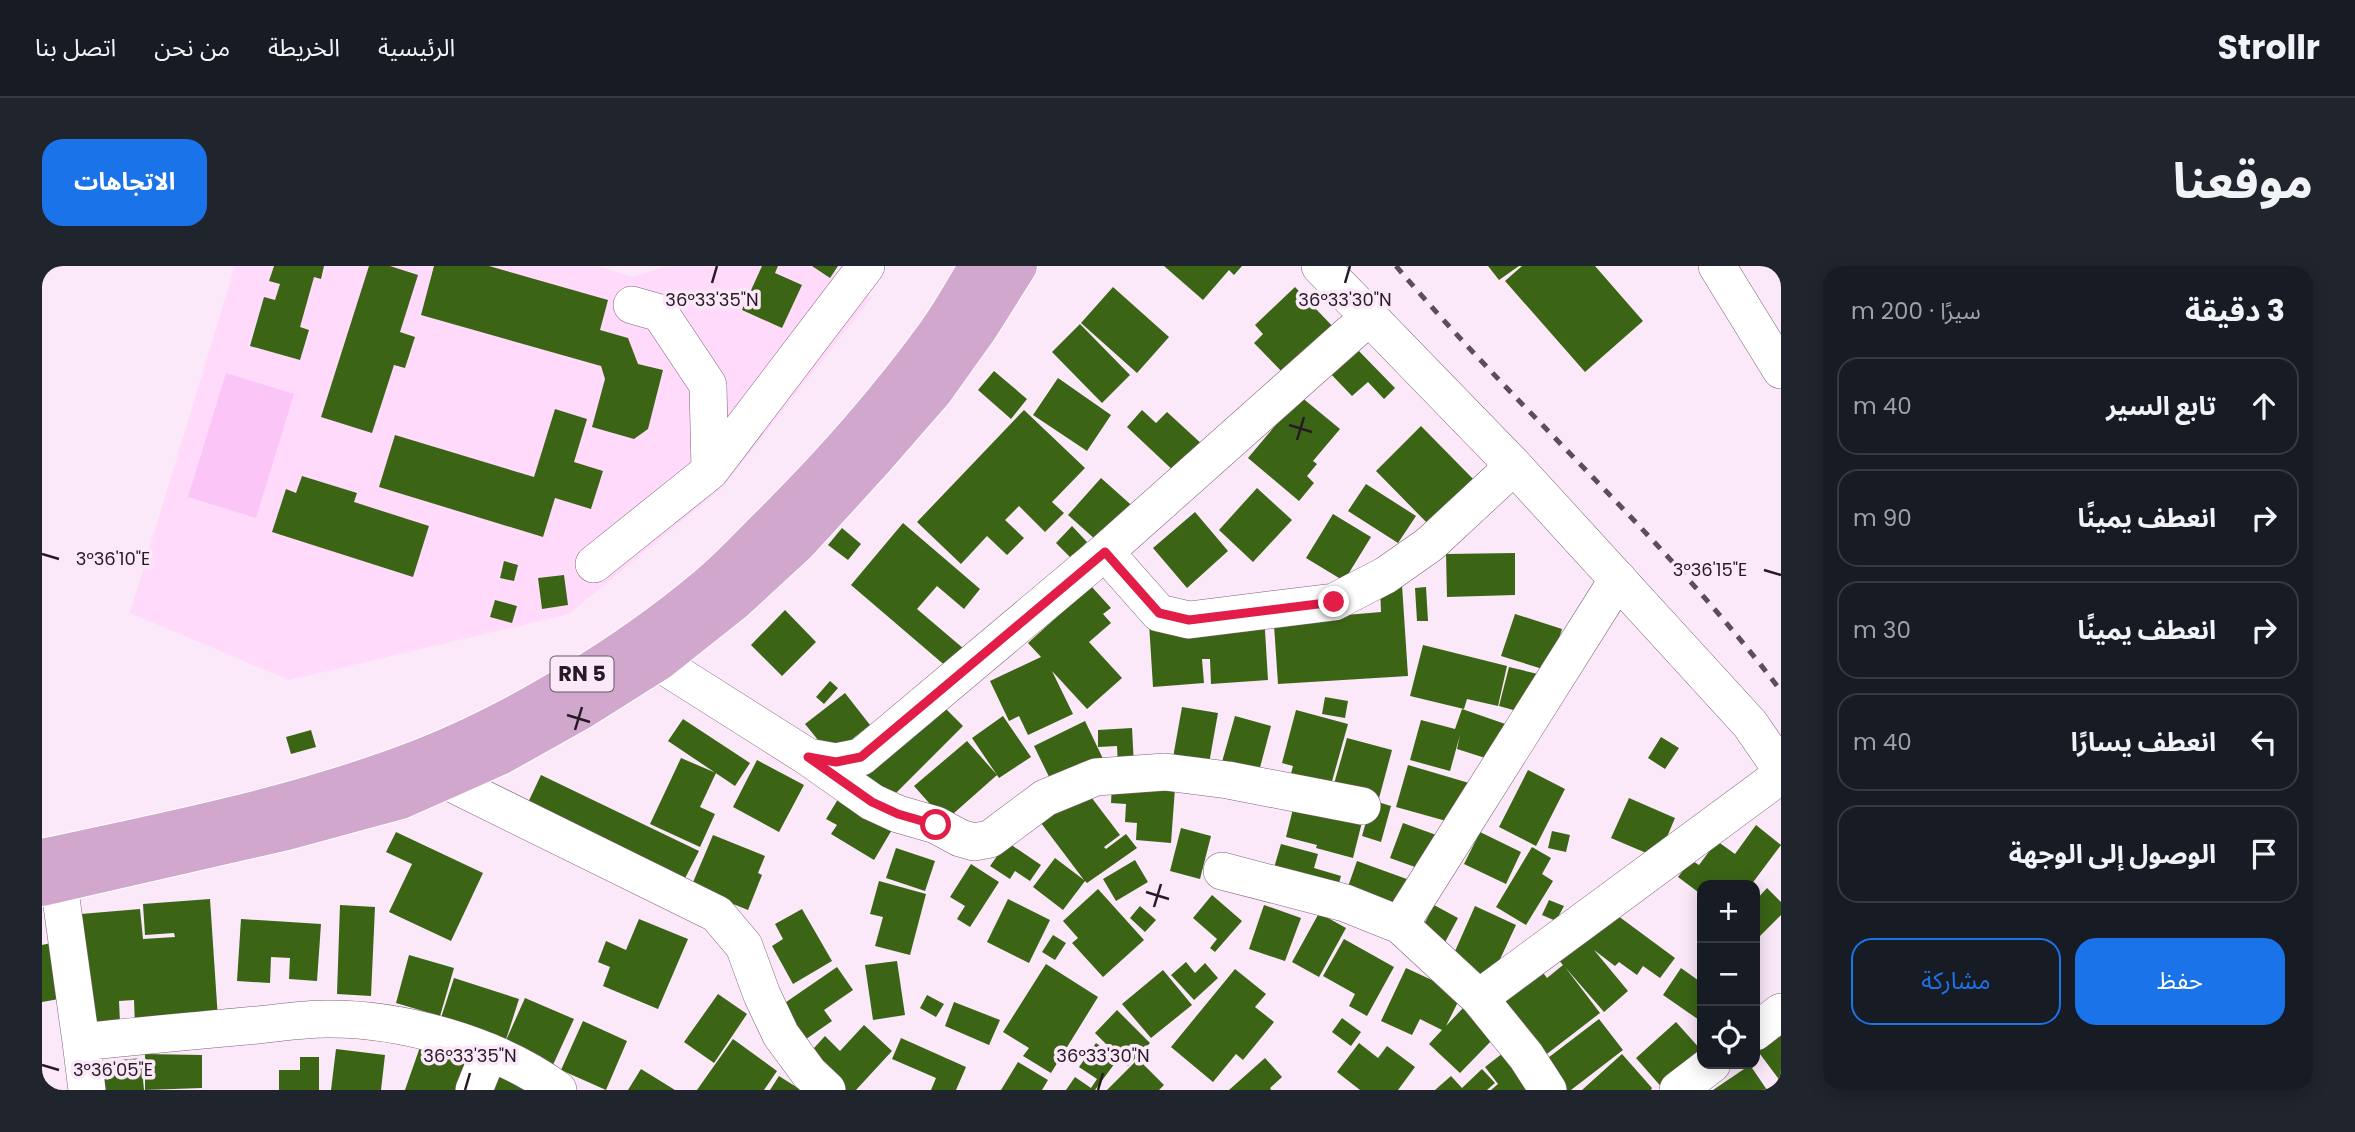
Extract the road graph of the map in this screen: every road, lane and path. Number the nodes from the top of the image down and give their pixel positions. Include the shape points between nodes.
1 (866, 266) edge
2 (978, 266) edge
3 (1018, 266) edge
4 (1320, 266) edge
5 (1717, 266) edge
6 (632, 304) dead end
7 (1370, 316) junction
8 (1781, 370) edge
9 (1514, 466) junction
10 (710, 471) junction
11 (1105, 552) junction
12 (594, 564) dead end
13 (1618, 579) junction
14 (658, 662) junction
15 (808, 757) junction
16 (1781, 769) edge
17 (1781, 775) edge
18 (447, 781) junction
19 (1362, 806) dead end
20 (1222, 871) dead end
21 (48, 876) edge
22 (1400, 925) junction
23 (1479, 998) junction
24 (1781, 1012) edge
25 (1760, 1028) edge
26 (81, 1041) junction
27 (489, 1053) junction
28 (1705, 1069) edge
29 (87, 1090) edge
30 (474, 1090) edge
31 (558, 1090) edge
32 (827, 1090) edge
33 (1548, 1090) edge
34 (1678, 1090) edge

1 - 10 street
2 - 21 main road, RN 5 via 929,343 810,486 709,585 638,640 496,723 410,761 301,797 147,836
3 - 14 main road, RN 5 via 934,391 863,472 789,552
4 - 7 street
5 - 8 street
6 - 10 street via 660,313 708,385
7 - 9 street
7 - 11 street
9 - 11 street via 1430,544 1386,575 1334,602 1189,620 1159,613
9 - 13 street
10 - 12 street
11 - 15 street via 861,757 836,762
13 - 16 street via 1750,724
13 - 22 street
14 - 15 street
14 - 18 main road, RN 5 via 582,710
15 - 19 street via 872,802 974,842 990,839 1045,797 1096,777 1165,772
17 - 23 street
18 - 21 main road, RN 5 via 401,800 287,831
18 - 32 street via 717,914 744,946 780,1035
20 - 22 street via 1345,903
21 - 26 street
22 - 23 street
23 - 33 street
24 - 25 street
26 - 27 street via 327,1019 391,1024
26 - 29 street
27 - 30 street
27 - 31 street
28 - 34 street

